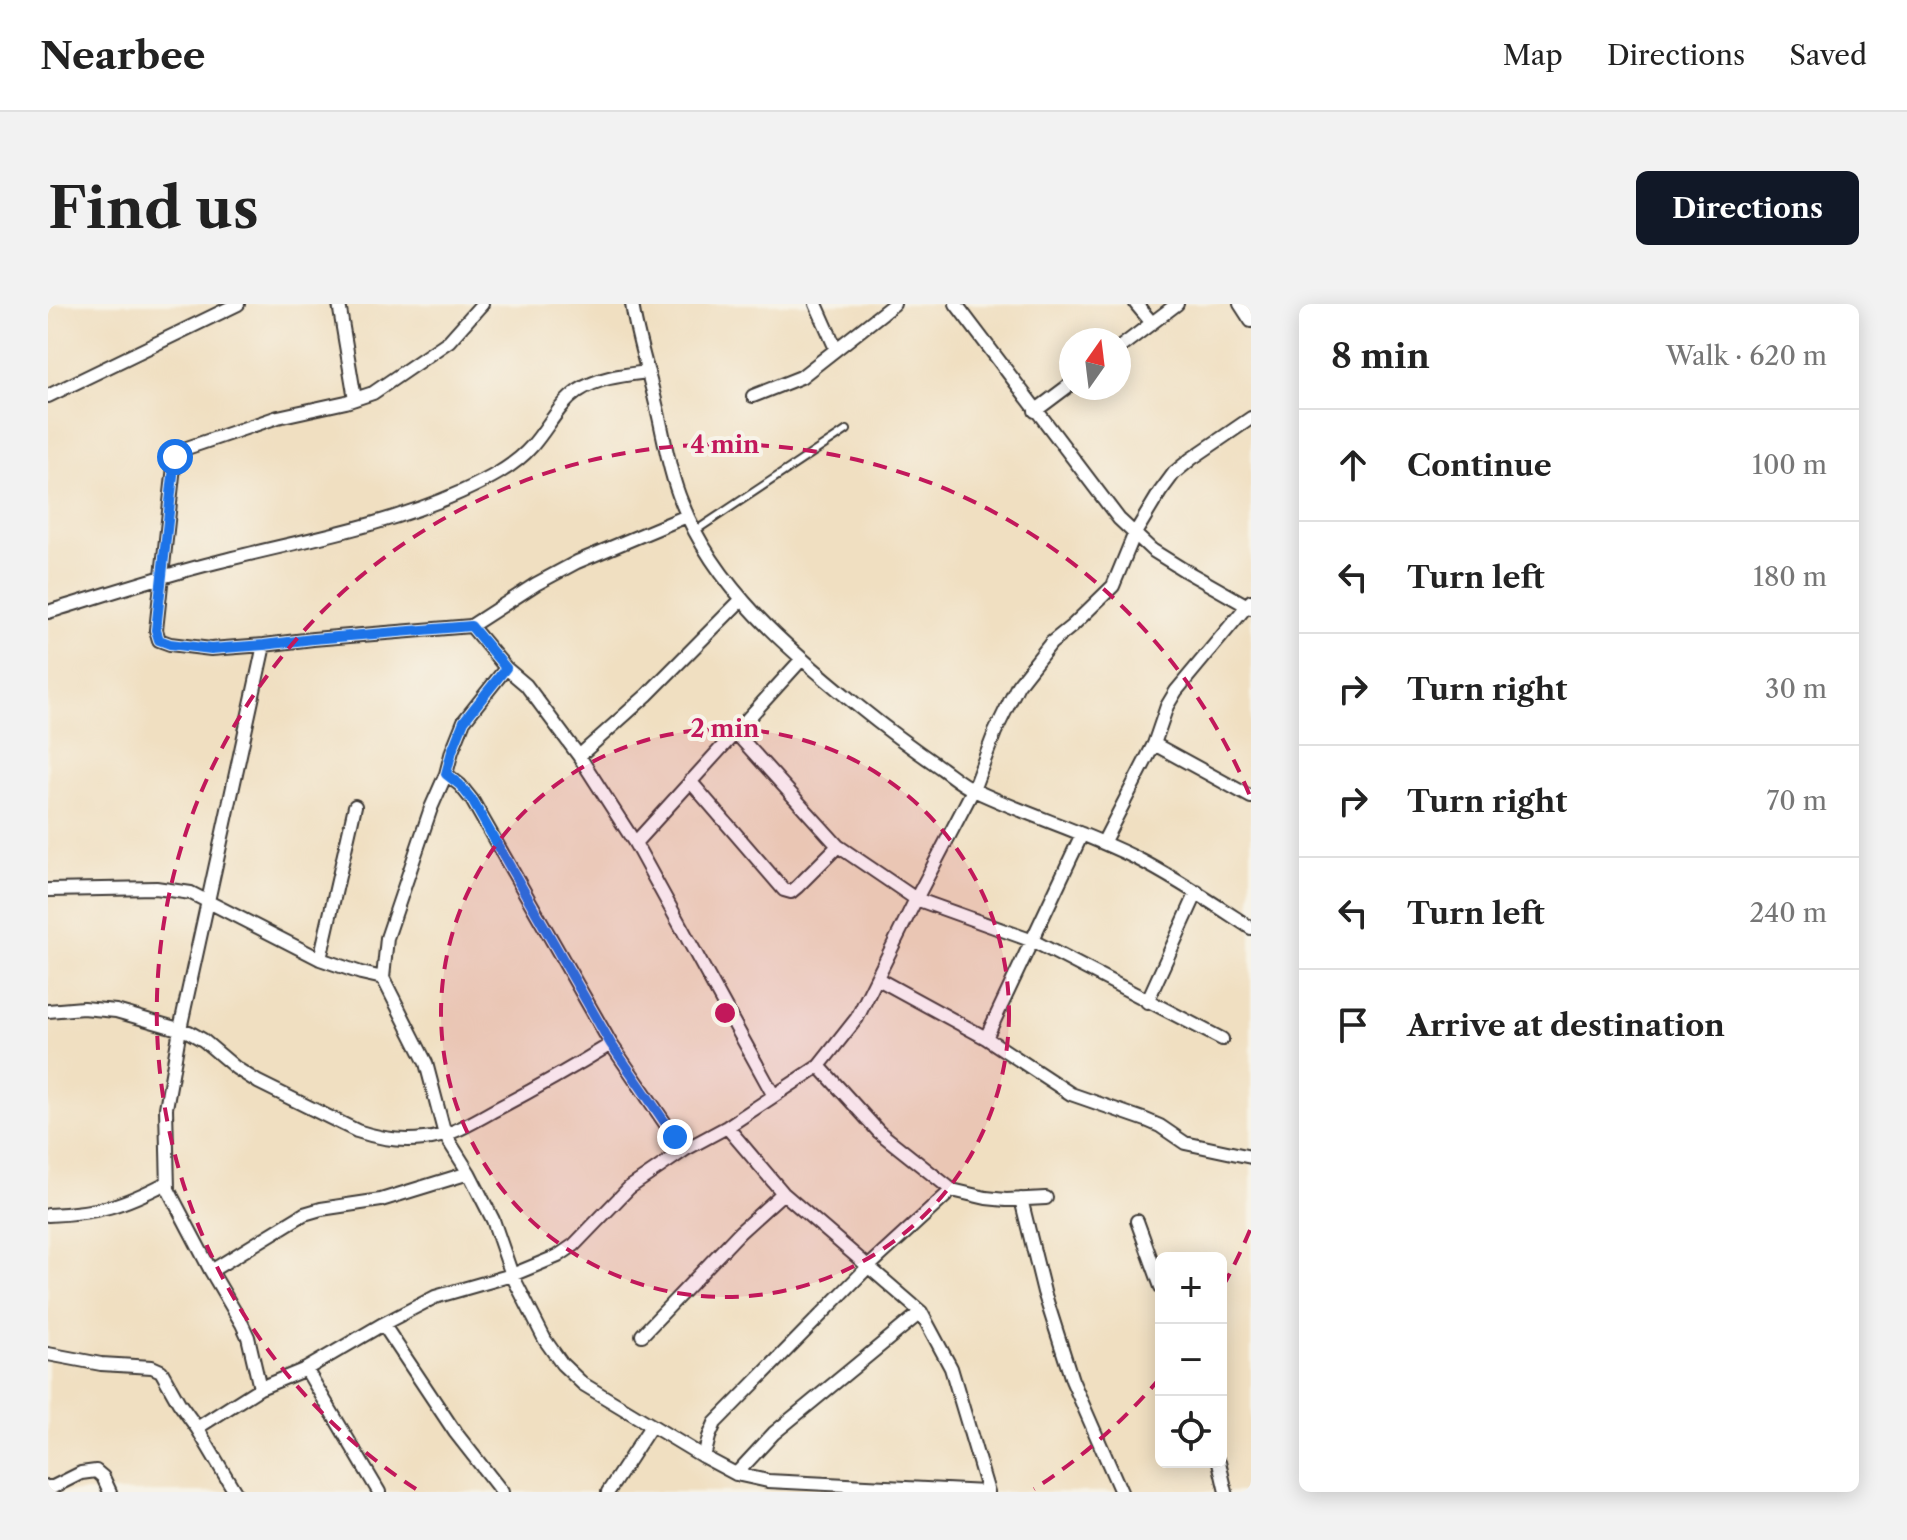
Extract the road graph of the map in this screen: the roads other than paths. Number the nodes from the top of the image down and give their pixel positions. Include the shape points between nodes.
1 (238, 304) edge
2 (339, 304) edge
3 (482, 304) edge
4 (632, 304) edge
5 (816, 304) edge
6 (894, 304) edge
7 (956, 304) edge
8 (1136, 304) edge
9 (1177, 304) edge
10 (1240, 304) edge
11 (1251, 321) edge
12 (1152, 323) junction
13 (1131, 339) edge
14 (836, 349) junction
15 (648, 372) junction
16 (1059, 393) edge
17 (48, 396) edge
18 (753, 396) dead end
19 (355, 399) junction
20 (1035, 411) junction
21 (1251, 418) edge
22 (847, 430) dead end
23 (687, 516) junction
24 (695, 531) junction
25 (1134, 535) junction
26 (161, 578) junction
27 (742, 599) junction
28 (1250, 605) edge
29 (48, 612) edge
30 (471, 626) junction
31 (264, 645) junction
32 (802, 659) junction
33 (506, 668) junction
34 (735, 732) junction
35 (1154, 744) junction
36 (579, 756) junction
37 (446, 774) junction
38 (690, 781) junction
39 (973, 790) junction
40 (1251, 797) edge
41 (355, 806) dead end
42 (1082, 834) junction
43 (635, 843) junction
44 (1103, 843) junction
45 (838, 846) junction
46 (48, 890) edge
47 (1197, 892) junction
48 (916, 899) junction
49 (209, 901) junction
50 (1251, 928) edge
51 (1033, 941) junction
52 (320, 959) junction
53 (383, 978) junction
54 (878, 979) junction
55 (1147, 1002) junction
56 (48, 1011) edge
57 (180, 1029) junction
58 (986, 1038) junction
59 (1222, 1039) dead end
60 (611, 1044) junction
61 (819, 1066) junction
62 (774, 1096) junction
63 (727, 1127) junction
64 (445, 1135) junction
65 (686, 1149) junction
66 (1251, 1157) edge
67 (469, 1173) junction
68 (166, 1183) junction
69 (952, 1190) junction
70 (783, 1193) junction
71 (1046, 1198) dead end
72 (1021, 1199) junction
73 (48, 1215) edge
74 (1137, 1221) dead end
75 (868, 1267) junction
76 (1155, 1270) edge
77 (211, 1271) junction
78 (512, 1275) junction
79 (921, 1312) junction
80 (383, 1324) junction
81 (642, 1335) dead end
82 (48, 1354) edge
83 (306, 1369) junction
84 (260, 1388) junction
85 (651, 1426) junction
86 (197, 1428) junction
87 (704, 1457) junction
88 (1220, 1468) edge
89 (736, 1474) junction
90 (48, 1487) edge
91 (854, 1488) edge
92 (110, 1492) edge
93 (235, 1492) edge
94 (379, 1492) edge
95 (502, 1492) edge
96 (608, 1492) edge
97 (987, 1492) edge
98 (1121, 1492) edge
99 (1226, 1492) edge

1 - 17 street
2 - 19 street
3 - 19 street via 449,341 388,384
4 - 15 street
5 - 14 street
6 - 14 street
7 - 20 street
8 - 12 street
9 - 12 street
10 - 11 street
12 - 13 street
14 - 18 street via 801,377
15 - 23 street
15 - 26 street via 614,376 578,391 519,458 460,492 334,534
16 - 20 street
19 - 26 street via 278,417 178,451
20 - 25 street
21 - 25 street via 1174,473
22 - 24 lane
23 - 24 street
23 - 30 street via 577,562
24 - 27 street
25 - 28 street via 1184,570
25 - 39 street via 1113,586 1051,643 1018,685
26 - 29 street
26 - 31 street via 159,640 211,649
27 - 32 street
27 - 36 street
28 - 35 street via 1176,691
30 - 31 street
30 - 33 street
31 - 49 street
32 - 34 street
32 - 39 street via 896,737
33 - 36 street via 526,685
33 - 37 street via 464,721
34 - 38 street
34 - 45 street
35 - 40 street
35 - 44 street
36 - 43 street
37 - 53 street via 387,938
37 - 60 street via 472,800
38 - 43 street
38 - 45 street via 784,890 791,892
39 - 42 street
39 - 48 street
41 - 52 street
42 - 44 street
42 - 51 street
43 - 62 street
44 - 47 street
45 - 48 street
46 - 49 street via 156,888
47 - 50 street
47 - 55 street
48 - 51 street
48 - 54 street
49 - 52 street
49 - 57 street
51 - 55 street
51 - 58 street
52 - 53 street
53 - 64 street via 426,1063
54 - 58 street
54 - 61 street via 857,1018
55 - 59 street
56 - 57 street via 116,1011
57 - 64 street via 258,1082 357,1131 402,1139
57 - 68 street via 166,1108
58 - 66 street via 1071,1094 1160,1126 1185,1143
60 - 64 street
60 - 65 street
61 - 62 street
61 - 69 street via 879,1132
62 - 63 street
63 - 65 street
63 - 70 street
64 - 67 street
65 - 78 street via 629,1188 566,1251
67 - 77 street via 381,1200 304,1214
67 - 78 street
68 - 73 street via 108,1209
68 - 77 street
69 - 72 street
69 - 75 street
70 - 75 street
70 - 81 street
71 - 72 street
72 - 98 street via 1072,1380
74 - 76 street
75 - 79 street
75 - 87 street via 715,1423
77 - 84 street via 248,1337
78 - 80 street via 435,1297
78 - 85 street via 562,1364 583,1384
79 - 89 street via 774,1433
79 - 97 street via 951,1368
80 - 83 street
80 - 95 street
82 - 86 street via 161,1371
83 - 84 street
83 - 94 street
84 - 86 street
85 - 87 street
85 - 96 street
86 - 93 street
87 - 89 street
88 - 99 street
89 - 91 street
90 - 92 street via 96,1471
91 - 97 street

